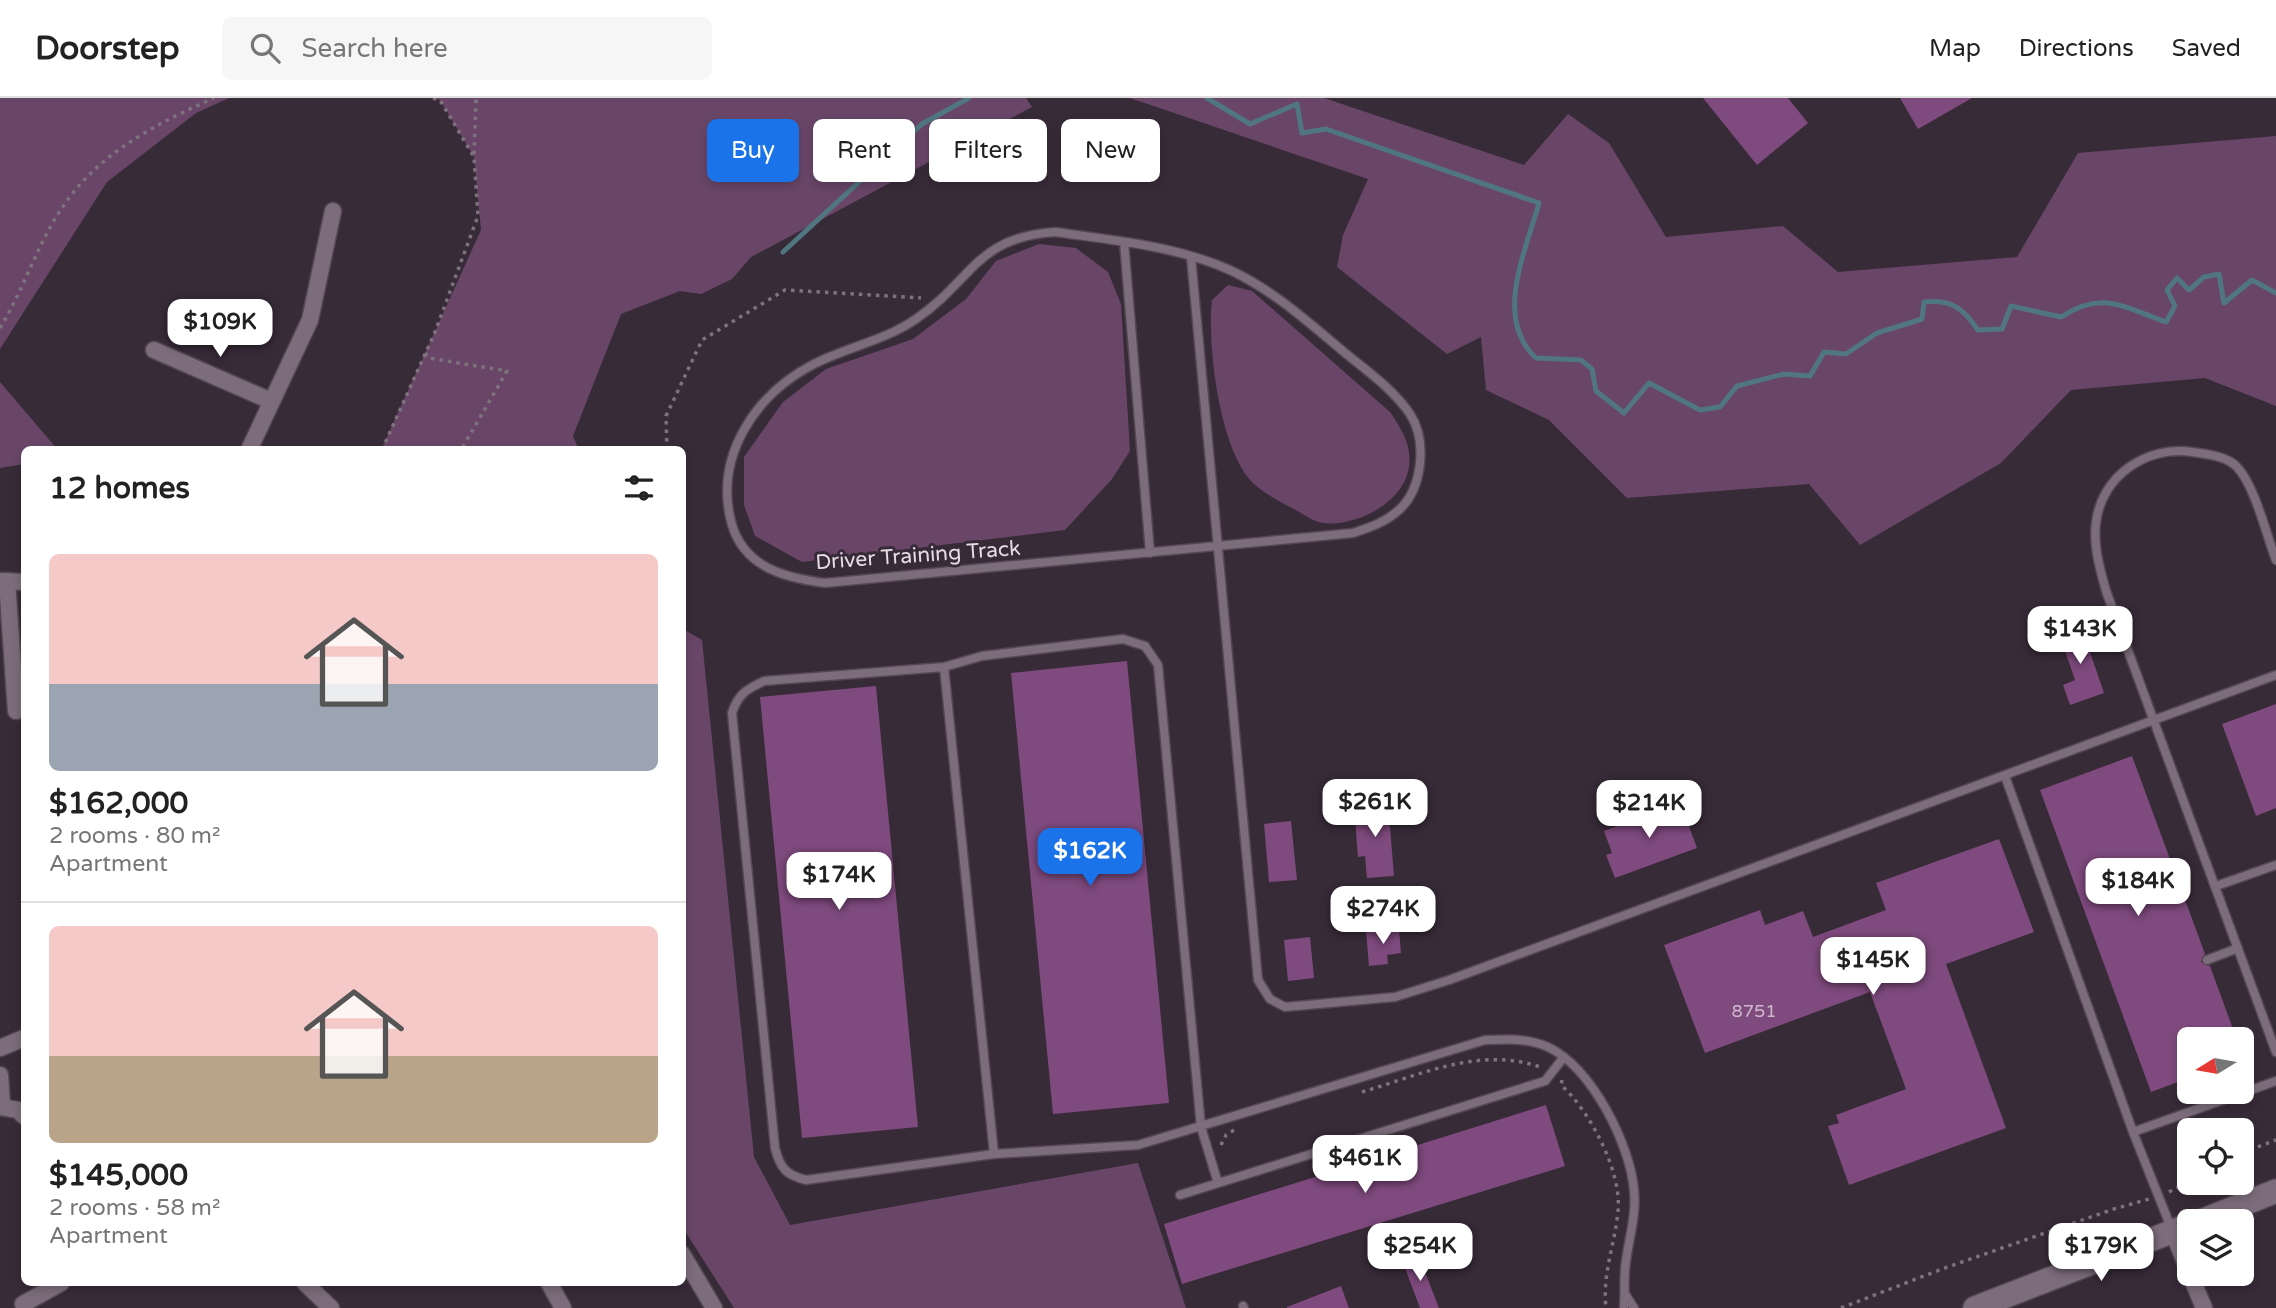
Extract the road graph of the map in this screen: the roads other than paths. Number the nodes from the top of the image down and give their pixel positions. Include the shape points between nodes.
1 (332, 211) dead end
2 (1124, 242) junction
3 (1191, 257) junction
4 (154, 350) dead end
5 (271, 401) junction
6 (250, 446) edge
7 (1218, 548) junction
8 (1150, 553) junction
9 (2276, 560) edge
10 (4, 581) edge
11 (944, 667) junction
12 (2276, 675) edge
13 (16, 710) dead end
14 (2154, 722) junction
15 (2005, 776) junction
16 (2276, 864) edge
17 (2216, 886) junction
18 (2238, 948) junction
19 (2207, 960) dead end
20 (21, 1039) edge
21 (0, 1048) edge
22 (2276, 1052) edge
23 (1563, 1058) junction
24 (0, 1075) edge
25 (2276, 1081) edge
26 (1, 1107) edge
27 (21, 1114) edge
28 (1201, 1127) junction
29 (2133, 1132) junction
30 (994, 1154) junction
31 (1218, 1184) junction
32 (2276, 1191) edge
33 (1180, 1195) dead end
34 (2231, 1209) edge
35 (2177, 1221) edge
36 (2177, 1231) edge
37 (686, 1261) edge
38 (56, 1286) edge
39 (308, 1286) edge
40 (551, 1286) edge
41 (2195, 1286) edge
42 (1625, 1294) junction
43 (23, 1304) dead end
44 (331, 1308) edge
45 (563, 1308) edge
46 (715, 1308) edge
47 (1623, 1308) edge
48 (1634, 1308) edge
49 (1975, 1308) edge
50 (2204, 1308) edge

1 - 5 street via 310,320
2 - 3 lane, Driver Training Track
2 - 8 lane
2 - 8 lane, Driver Training Track via 1055,232 1010,240 987,251 916,319 785,382 741,433 729,461 727,506 744,550 789,579 825,583
3 - 7 lane
3 - 7 lane, Driver Training Track via 1267,289 1384,385 1410,415 1419,436 1420,463 1414,487 1402,507 1381,524 1353,533
4 - 5 street
5 - 6 street
7 - 8 lane, Driver Training Track
7 - 15 lane via 1258,980 1270,999 1285,1007 1395,996 1449,980
9 - 14 lane via 2236,465 2215,456 2159,454 2136,461 2116,477 2096,522 2097,559
10 - 13 street
11 - 28 lane via 982,656 1124,639 1145,646 1158,665
11 - 30 lane
11 - 30 lane via 764,681 747,688 732,713 775,1149 779,1164 789,1175 806,1180
12 - 14 lane
14 - 15 lane
14 - 17 lane
15 - 29 lane
16 - 17 lane
17 - 18 lane
18 - 19 lane
18 - 22 lane
20 - 21 street
23 - 28 lane via 1548,1047 1516,1038 1485,1040
23 - 31 lane via 1545,1081
23 - 42 lane via 1590,1084 1619,1134 1631,1168 1635,1209
24 - 26 street
25 - 29 lane
26 - 27 street
28 - 30 lane via 1138,1145
28 - 31 lane
29 - 35 lane
31 - 33 lane
32 - 34 main road
36 - 49 main road
37 - 46 street
38 - 43 street
39 - 44 street
40 - 45 street
41 - 50 street
42 - 47 lane
42 - 48 lane

